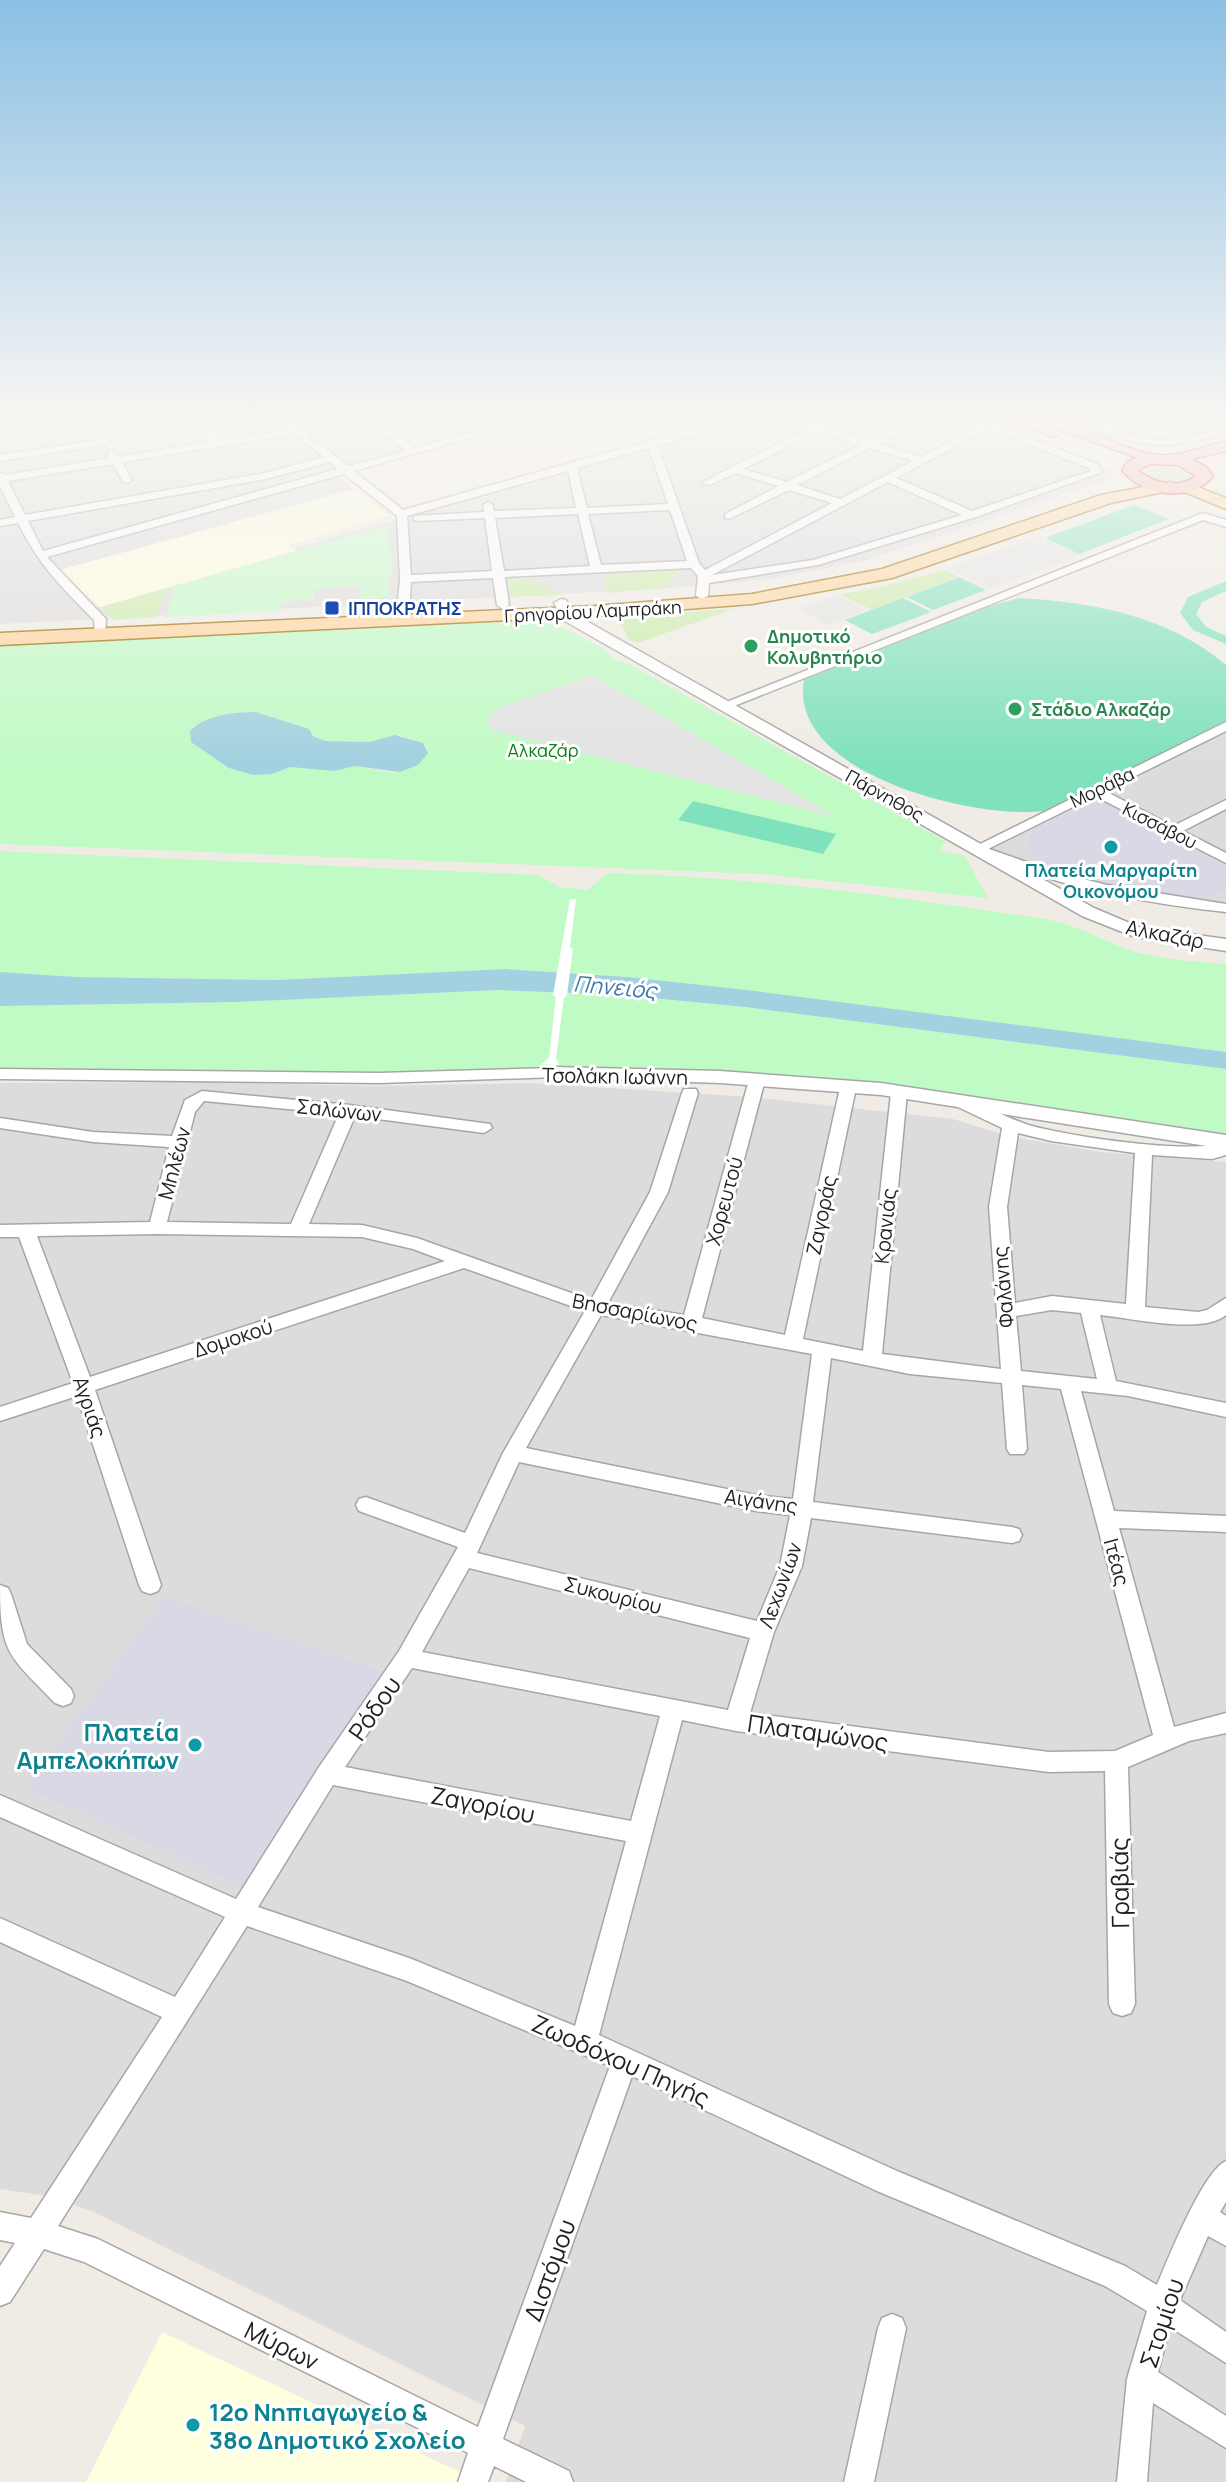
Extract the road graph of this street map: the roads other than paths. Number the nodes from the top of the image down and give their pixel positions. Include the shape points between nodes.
1 (27, 533) edge
2 (122, 533) edge
3 (403, 533) edge
4 (493, 533) edge
5 (589, 533) edge
6 (683, 533) edge
7 (790, 533) edge
8 (913, 533) edge
9 (972, 533) edge
10 (1007, 533) edge
11 (1160, 533) edge
12 (40, 555) junction
13 (694, 564) junction
14 (596, 569) junction
15 (501, 574) junction
16 (406, 579) junction
17 (703, 583) junction
18 (403, 610) junction
19 (504, 610) junction
20 (564, 611) junction
21 (0, 629) edge
22 (100, 630) junction
23 (0, 639) edge
24 (725, 705) junction
25 (1226, 726) edge
26 (1095, 791) junction
27 (1226, 804) edge
28 (1173, 831) junction
29 (979, 848) junction
30 (1226, 859) edge
31 (1226, 895) edge
32 (1206, 906) junction
33 (1226, 908) edge
34 (1226, 945) edge
35 (552, 1073) joint
36 (0, 1074) edge
37 (757, 1080) junction
38 (848, 1088) junction
39 (690, 1093) dead end
40 (899, 1093) junction
41 (193, 1100) joint
42 (964, 1103) junction
43 (349, 1110) junction
44 (0, 1123) edge
45 (1011, 1126) junction
46 (484, 1128) dead end
47 (178, 1142) junction
48 (1226, 1142) edge
49 (1144, 1149) junction
50 (1226, 1149) edge
51 (157, 1228) junction
52 (298, 1228) junction
53 (26, 1230) junction
54 (0, 1231) edge
55 (466, 1261) junction
56 (1226, 1305) edge
57 (1089, 1306) junction
58 (597, 1308) junction
59 (1135, 1310) junction
60 (1005, 1311) junction
61 (691, 1323) junction
62 (793, 1343) junction
63 (822, 1350) junction
64 (872, 1359) junction
65 (1011, 1376) junction
66 (1069, 1383) junction
67 (1108, 1386) junction
68 (84, 1387) junction
69 (1226, 1410) edge
70 (0, 1414) edge
71 (1017, 1449) dead end
72 (513, 1453) junction
73 (366, 1505) dead end
74 (804, 1507) junction
75 (1105, 1519) junction
76 (1226, 1524) edge
77 (1012, 1535) dead end
78 (467, 1550) junction
79 (150, 1585) dead end
80 (0, 1594) edge
81 (763, 1632) junction
82 (407, 1658) junction
83 (63, 1696) dead end
84 (673, 1710) junction
85 (736, 1721) junction
86 (1226, 1723) edge
87 (1166, 1741) junction
88 (1116, 1761) junction
89 (327, 1774) junction
90 (0, 1806) edge
91 (640, 1833) junction
92 (242, 1913) junction
93 (0, 1930) edge
94 (1122, 2004) dead end
95 (180, 2012) junction
96 (584, 2042) junction
97 (625, 2059) junction
98 (1226, 2175) edge
99 (1214, 2224) edge
100 (0, 2226) edge
101 (36, 2233) junction
102 (0, 2292) edge
103 (1163, 2305) junction
104 (892, 2328) dead end
105 (1226, 2349) edge
106 (1142, 2379) junction
107 (1226, 2433) edge
108 (485, 2447) junction
109 (473, 2482) edge
110 (558, 2482) edge
111 (859, 2482) edge
112 (1132, 2482) edge

1 - 12 street
2 - 12 street
3 - 16 street
4 - 15 street
5 - 14 street
6 - 13 street
7 - 17 street
8 - 17 street via 814,563
9 - 17 main road, Γρηγορίου Λαμπράκη via 801,583
10 - 20 main road, Γρηγορίου Λαμπράκη via 895,571 831,586 727,602
11 - 24 street
12 - 22 street via 97,614
13 - 14 street
13 - 17 street
14 - 15 street
15 - 16 street
15 - 19 street
16 - 18 street
17 - 20 main road, Γρηγορίου Λαμπράκη
18 - 19 main road, Γρηγορίου Λαμπράκη
18 - 22 main road, Γρηγορίου Λαμπράκη
19 - 20 main road, Γρηγορίου Λαμπράκη
19 - 22 main road, Γρηγορίου Λαμπράκη
20 - 24 street, Πάρνηθος
21 - 22 main road, Γρηγορίου Λαμπράκη
22 - 23 main road, Γρηγορίου Λαμπράκη
24 - 29 street, Πάρνηθος
25 - 26 street, Μοράβα
26 - 28 street, Κισσάβου
26 - 29 street, Μοράβα
27 - 28 street
28 - 30 street, Κισσάβου
29 - 32 street, Πάρνηθος via 1062,877
29 - 34 street, Αλκαζάρ via 1121,927 1166,939
31 - 32 street
32 - 33 street, Πάρνηθος
35 - 36 street, Τσολάκη Ιωάννη via 379,1078
35 - 37 street, Τσολάκη Ιωάννη
37 - 38 street, Τσολάκη Ιωάννη
37 - 61 street, Χορευτού
38 - 40 street, Τσολάκη Ιωάννη
38 - 62 street, Ζαγοράς
39 - 58 street, Ρόδου via 659,1192
40 - 42 street, Τσολάκη Ιωάννη
40 - 64 street, Κρανιάς
41 - 43 street, Σαλώνων via 211,1096
41 - 47 street, Μηλέων
42 - 45 street
42 - 48 street, Τσολάκη Ιωάννη
43 - 46 street, Σαλώνων
43 - 52 street
44 - 47 street via 93,1137
45 - 49 street
45 - 60 street, Φαλάνης via 998,1207
47 - 51 street, Μηλέων
49 - 50 street
49 - 59 street
51 - 52 street, Βησσαρίωνος
51 - 53 street, Βησσαρίωνος
52 - 55 street, Βησσαρίωνος via 376,1234
53 - 54 street, Βησσαρίωνος
53 - 68 street, Αγριάς
55 - 58 street, Βησσαρίωνος
55 - 68 street, Δομοκού
56 - 59 street via 1213,1316 1198,1319
57 - 59 street
57 - 60 street via 1052,1303
57 - 67 street
58 - 61 street, Βησσαρίωνος
58 - 72 street, Ρόδου
60 - 65 street, Φαλάνης
61 - 62 street, Βησσαρίωνος
62 - 63 street, Βησσαρίωνος
63 - 64 street, Βησσαρίωνος
63 - 74 street, Λεχωνίων
64 - 65 street, Βησσαρίωνος
65 - 66 street, Βησσαρίωνος
65 - 71 street, Φαλάνης
66 - 67 street, Βησσαρίωνος
66 - 75 street, Ιτέας
67 - 69 street, Βησσαρίωνος
68 - 70 street, Δομοκού
68 - 79 street, Αγριάς
72 - 74 street, Αιγάνης via 756,1503
72 - 78 street, Ρόδου
73 - 78 street, Συκουρίου
74 - 77 street, Αιγάνης
74 - 81 street, Λεχωνίων via 791,1566
75 - 76 street
75 - 87 street, Ιτέας
78 - 81 street, Συκουρίου
78 - 82 street, Ρόδου
80 - 83 street via 18,1649
81 - 85 street, Λεχωνίων
82 - 84 street, Πλαταμώνος
82 - 89 street, Ρόδου
84 - 85 street, Πλαταμώνος
84 - 91 street
85 - 88 street, Πλαταμώνος via 1006,1758
86 - 87 street, Πλαταμώνος
87 - 88 street, Πλαταμώνος
88 - 94 street, Γραβιάς
89 - 91 street, Ζαγορίου
89 - 92 street, Ρόδου
90 - 92 street, Ζωοδόχου Πηγής
91 - 96 street
92 - 95 street, Ρόδου
92 - 96 street, Ζωοδόχου Πηγής via 409,1970
93 - 95 street
95 - 101 street, Ρόδου
96 - 97 street, Ζωοδόχου Πηγής
97 - 103 street, Ζωοδόχου Πηγής via 887,2181 1115,2276
97 - 108 street, Διστόμου
98 - 99 street, Στομίου
99 - 103 street, Στομίου
100 - 101 street, Μύρων
101 - 102 street, Ρόδου
101 - 108 street, Μύρων via 88,2249
103 - 105 street, Ζωοδόχου Πηγής
103 - 106 street, Στομίου
104 - 111 street
106 - 107 street
106 - 112 street, Στομίου
108 - 109 street, Διστόμου
108 - 110 street, Μύρων

